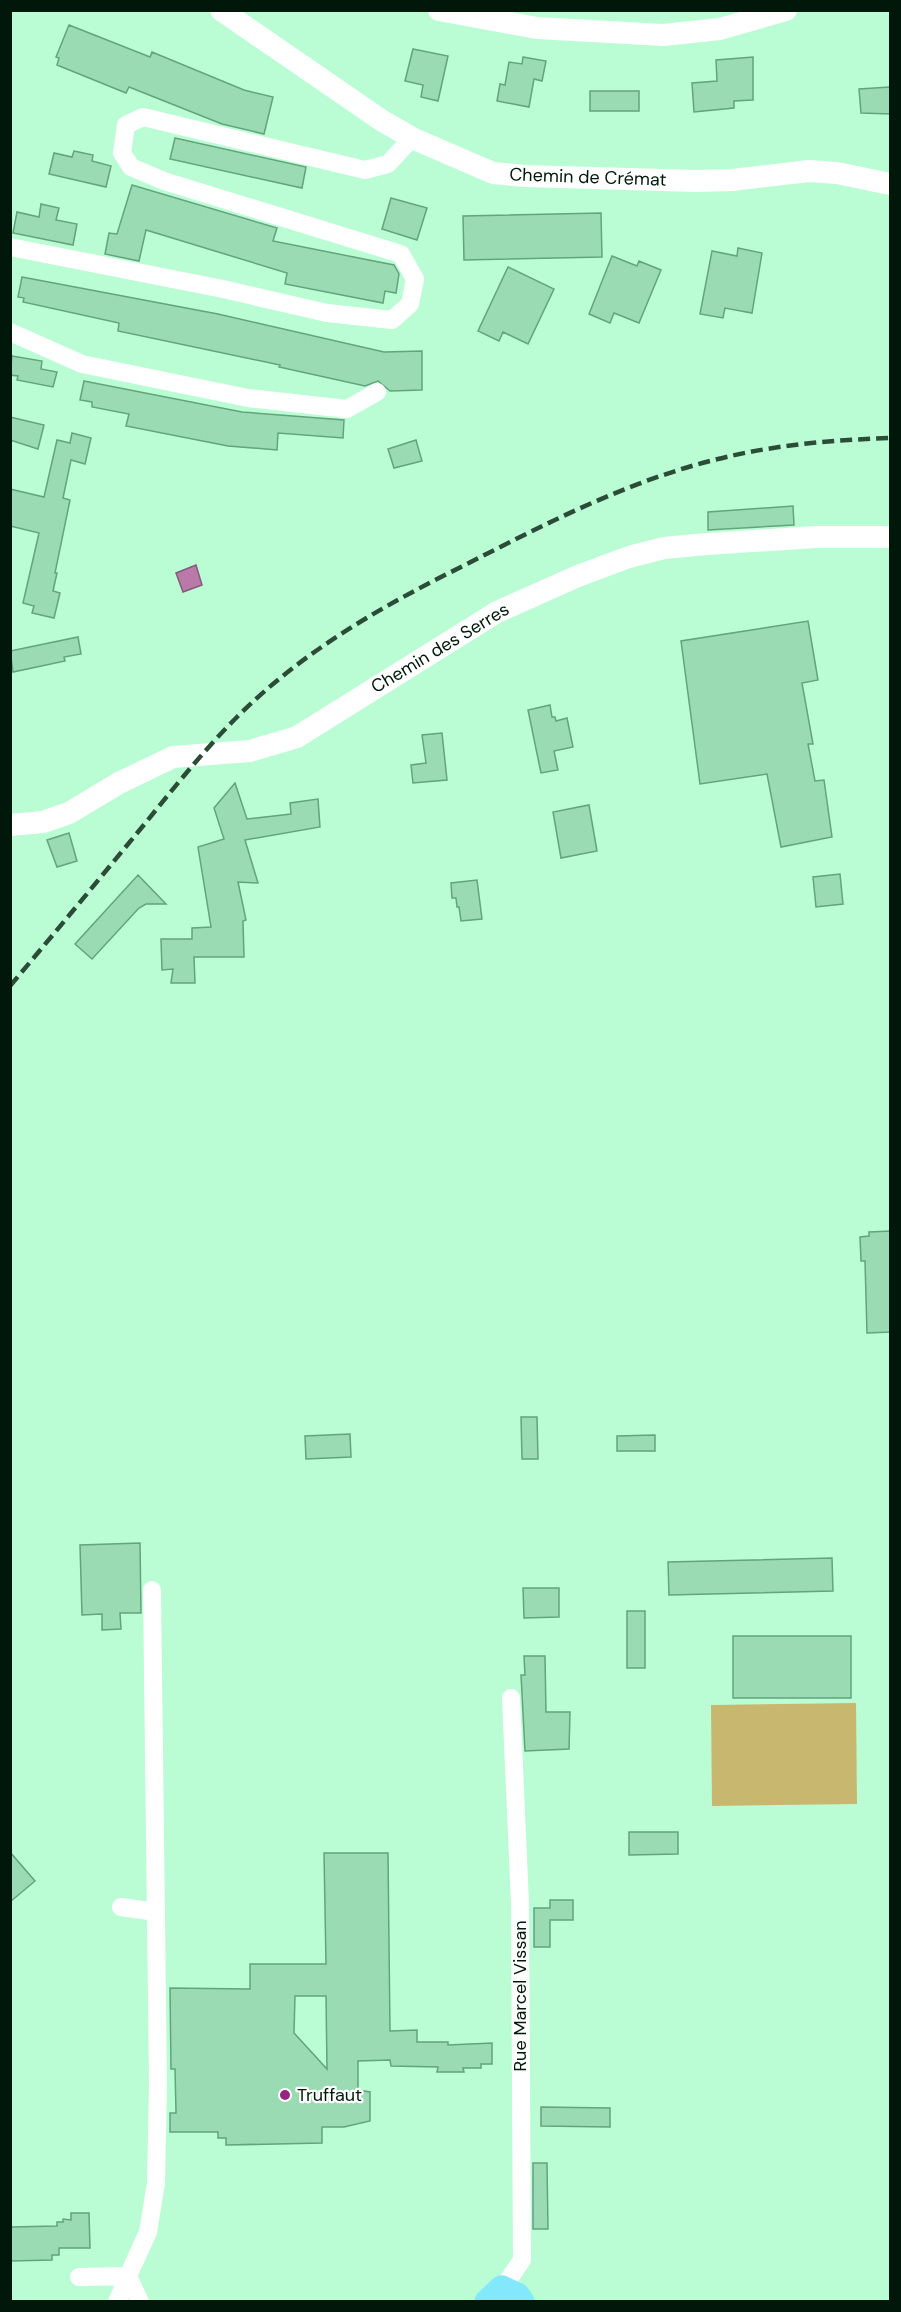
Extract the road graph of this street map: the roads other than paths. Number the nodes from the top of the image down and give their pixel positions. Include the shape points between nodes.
1 (221, 10) edge
2 (439, 10) edge
3 (786, 10) edge
4 (412, 138) junction
5 (891, 184) edge
6 (10, 247) edge
7 (10, 332) edge
8 (377, 392) dead end
9 (891, 537) edge
10 (10, 825) edge
11 (152, 1590) dead end
12 (511, 1698) dead end
13 (121, 1907) dead end
14 (156, 1912) junction
15 (128, 2276) junction
16 (79, 2277) dead end
17 (504, 2297) edge
18 (117, 2301) edge
19 (140, 2301) edge

1 - 4 street, Chemin de Crémat
2 - 3 street via 537,28 663,35 720,29
4 - 5 street, Chemin de Crémat via 493,173 732,180 809,171
4 - 6 street via 388,164 364,170 143,117 126,125 122,153 131,166 164,181 401,254 415,279 410,304 392,320 327,313
7 - 8 street via 82,364 248,398 346,409
9 - 10 street, Chemin des Serres via 707,544 664,548 629,557 497,612 297,737 250,752 173,757 69,813 43,822
11 - 14 street
12 - 17 street, Rue Marcel Vissan via 519,1903 522,2260
13 - 14 street
14 - 15 street via 156,2183 148,2232
15 - 16 street
15 - 18 street
15 - 19 street

